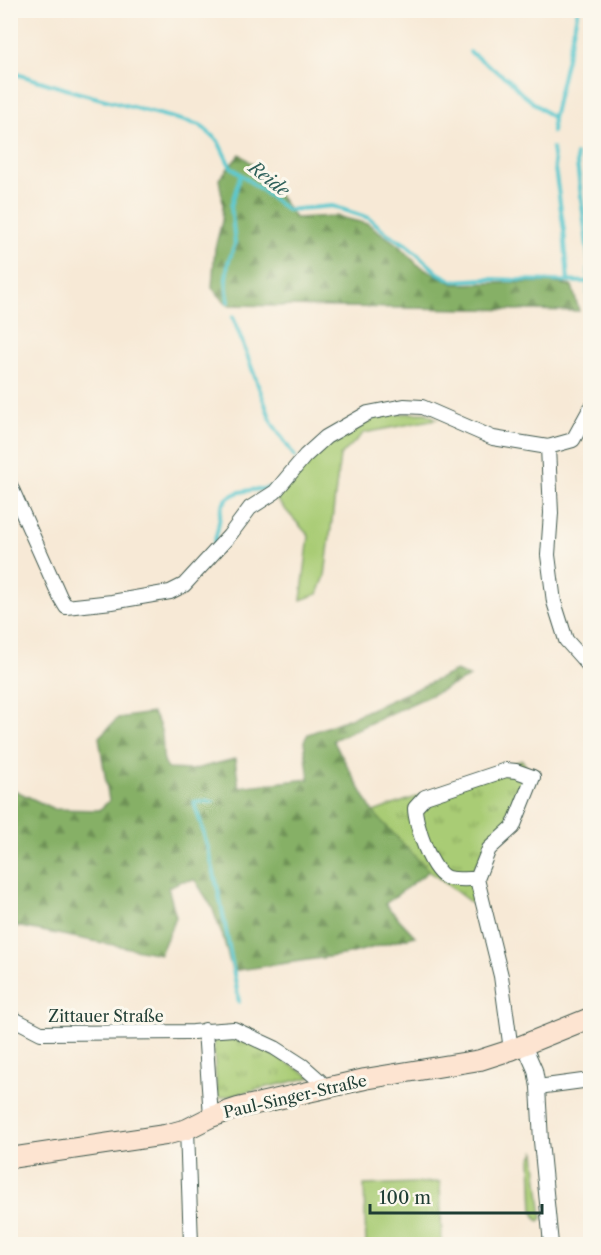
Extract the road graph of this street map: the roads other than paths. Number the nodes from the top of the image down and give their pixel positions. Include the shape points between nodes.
1 (591, 409) edge
2 (573, 440) junction
3 (548, 447) junction
4 (550, 467) junction
5 (10, 485) edge
6 (591, 667) edge
7 (477, 879) junction
8 (10, 1017) edge
9 (591, 1018) edge
10 (205, 1030) junction
11 (518, 1047) junction
12 (591, 1080) edge
13 (538, 1087) junction
14 (321, 1089) junction
15 (211, 1117) junction
16 (187, 1129) junction
17 (10, 1158) edge
18 (191, 1245) edge
19 (551, 1245) edge

1 - 2 street
2 - 3 street
2 - 4 street
3 - 4 street
3 - 5 street via 493,438 422,407 368,413 326,437 305,456 275,492 250,508 184,585 170,592 66,607
4 - 6 street via 548,555 554,602 566,640
7 - 7 street via 489,849 513,828 533,777 506,770 425,796 415,808 417,824 436,870 448,878
7 - 11 street
8 - 10 street, Zittauer Straße via 41,1033
9 - 11 street, Paul-Singer-Straße
10 - 14 street, Zittauer Straße via 234,1029 251,1035 303,1066 320,1081
10 - 15 street
11 - 13 street via 535,1071
11 - 14 street, Paul-Singer-Straße via 480,1060
12 - 13 street
13 - 19 street
14 - 15 street, Paul-Singer-Straße
15 - 16 street, Paul-Singer-Straße
16 - 17 street, Paul-Singer-Straße
16 - 18 street

